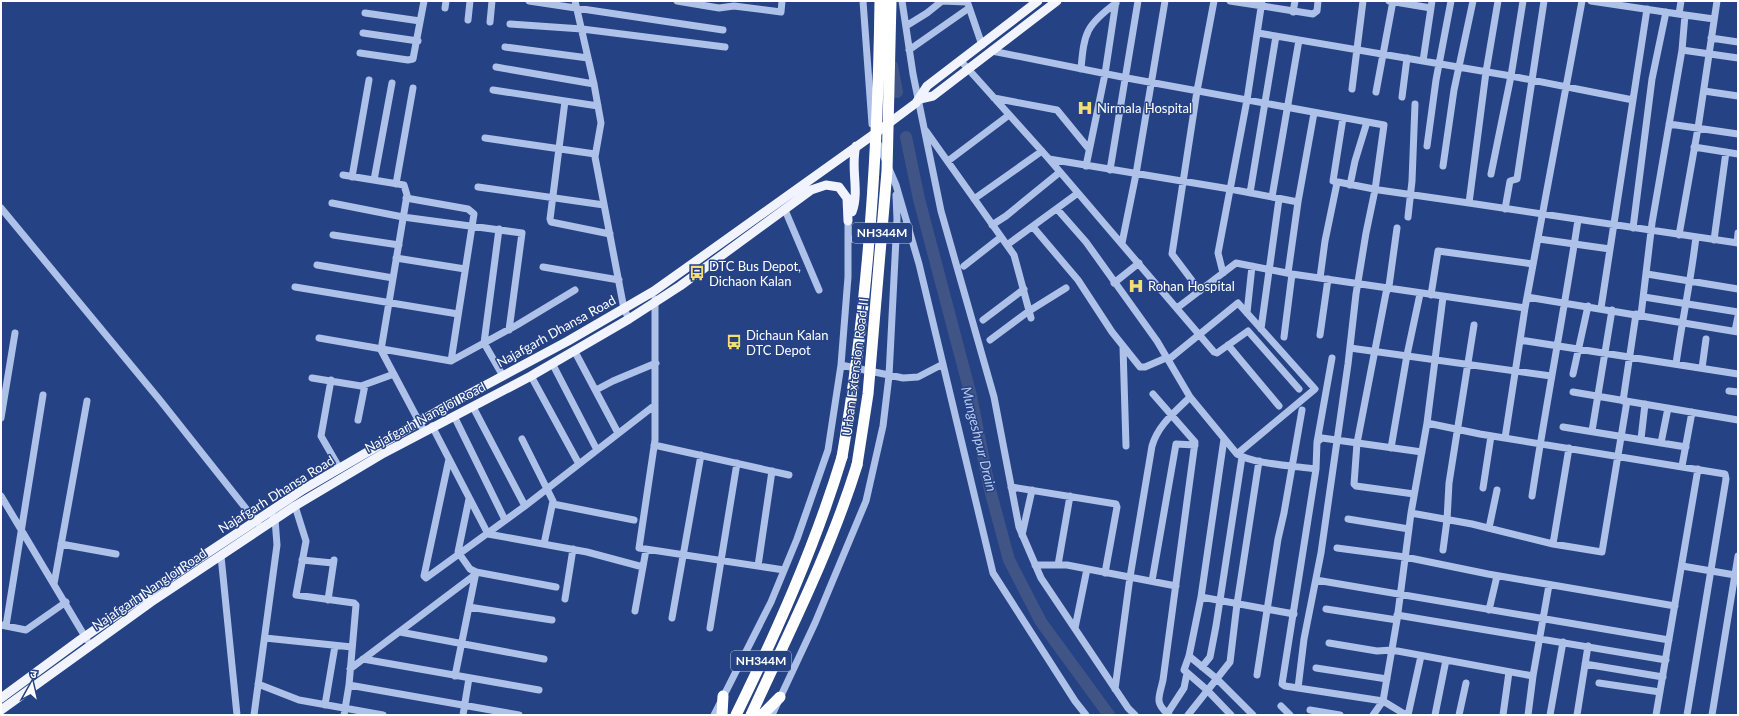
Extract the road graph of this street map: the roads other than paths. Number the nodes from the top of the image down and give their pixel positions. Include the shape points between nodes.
1 (424, 1) edge
2 (470, 1) edge
3 (492, 1) edge
4 (529, 1) edge
5 (677, 1) edge
6 (758, 1) edge
7 (782, 1) edge
8 (863, 1) edge
9 (880, 1) edge
10 (891, 1) edge
11 (902, 1) edge
12 (941, 1) edge
13 (1038, 1) edge
14 (1057, 1) edge
15 (1138, 1) edge
16 (1165, 1) edge
17 (1214, 1) edge
18 (1230, 1) edge
19 (1294, 1) edge
20 (1318, 1) edge
21 (1363, 1) edge
22 (1392, 1) edge
23 (1451, 1) edge
24 (1473, 1) edge
25 (1498, 1) edge
26 (1523, 1) edge
27 (1544, 1) edge
28 (1582, 1) edge
29 (1591, 1) edge
30 (1681, 1) edge
31 (1717, 1) edge
32 (1116, 2) edge
33 (1604, 2) edge
34 (576, 4) edge
35 (734, 4) edge
36 (968, 4) edge
37 (1262, 4) edge
38 (1431, 4) edge
39 (1643, 6) edge
40 (756, 9) junction
41 (1293, 12) junction
42 (1666, 12) junction
43 (365, 13) dead end
44 (1682, 15) junction
45 (1714, 19) junction
46 (468, 20) dead end
47 (420, 21) junction
48 (490, 22) dead end
49 (510, 24) dead end
50 (906, 26) junction
51 (582, 29) junction
52 (722, 30) dead end
53 (363, 33) dead end
54 (1258, 33) junction
55 (1276, 36) junction
56 (1711, 38) junction
57 (1298, 40) junction
58 (418, 41) junction
59 (1738, 42) edge
60 (982, 45) junction
61 (505, 46) dead end
62 (725, 47) dead end
63 (909, 50) junction
64 (1356, 50) junction
65 (1682, 50) junction
66 (992, 52) junction
67 (360, 53) dead end
68 (1383, 54) junction
69 (1709, 54) junction
70 (588, 58) junction
71 (1407, 58) junction
72 (1738, 58) edge
73 (961, 61) junction
74 (1423, 61) junction
75 (1440, 64) junction
76 (496, 67) dead end
77 (1459, 67) junction
78 (1081, 69) junction
79 (968, 70) junction
80 (1486, 72) junction
81 (1105, 74) junction
82 (1511, 76) junction
83 (1127, 78) junction
84 (370, 80) dead end
85 (1532, 80) junction
86 (392, 83) dead end
87 (1152, 83) junction
88 (594, 84) junction
89 (1567, 86) junction
90 (413, 88) dead end
91 (1352, 89) dead end
92 (493, 90) dead end
93 (1704, 90) junction
94 (1197, 91) junction
95 (1376, 92) dead end
96 (1738, 96) edge
97 (1402, 97) dead end
98 (994, 98) junction
99 (920, 99) junction
100 (1247, 100) junction
101 (1633, 100) junction
102 (565, 101) junction
103 (1265, 104) junction
104 (1415, 104) dead end
105 (598, 106) junction
106 (1287, 108) junction
107 (1314, 113) junction
108 (1009, 115) junction
109 (1344, 118) junction
110 (1366, 122) junction
111 (1669, 124) junction
112 (1698, 128) junction
113 (925, 131) junction
114 (875, 134) junction
115 (1738, 134) edge
116 (485, 138) dead end
117 (856, 146) junction
118 (1427, 146) dead end
119 (1694, 147) junction
120 (559, 149) junction
121 (1089, 149) junction
122 (1042, 151) junction
123 (1726, 152) junction
124 (595, 154) junction
125 (1738, 154) edge
126 (1049, 159) junction
127 (948, 161) junction
128 (1086, 166) junction
129 (1443, 166) dead end
130 (1110, 170) junction
131 (1060, 172) junction
132 (1136, 174) junction
133 (1491, 174) dead end
134 (343, 175) dead end
135 (352, 177) junction
136 (374, 180) junction
137 (1183, 182) junction
138 (1337, 183) junction
139 (396, 184) junction
140 (896, 185) junction
141 (1350, 185) junction
142 (478, 187) dead end
143 (1230, 189) junction
144 (1375, 190) junction
145 (1078, 193) junction
146 (1250, 193) junction
147 (1410, 195) junction
148 (406, 198) junction
149 (552, 198) junction
150 (1276, 198) junction
151 (974, 199) junction
152 (1298, 202) junction
153 (332, 203) dead end
154 (1469, 203) junction
155 (604, 205) junction
156 (1, 208) edge
157 (1057, 209) junction
158 (1505, 209) junction
159 (785, 210) junction
160 (1542, 215) junction
161 (403, 217) junction
162 (1408, 217) dead end
163 (1578, 220) junction
164 (848, 221) junction
165 (992, 225) junction
166 (1614, 225) junction
167 (472, 226) junction
168 (1032, 227) junction
169 (1398, 228) dead end
170 (1633, 228) junction
171 (499, 229) junction
172 (1652, 231) junction
173 (1738, 233) edge
174 (610, 234) junction
175 (334, 235) dead end
176 (1679, 235) junction
177 (1001, 237) junction
178 (1696, 237) junction
179 (848, 239) junction
180 (896, 239) junction
181 (1539, 239) junction
182 (1714, 240) junction
183 (1122, 243) junction
184 (1737, 243) edge
185 (1575, 244) junction
186 (399, 245) junction
187 (1007, 245) junction
188 (718, 246) junction
189 (1610, 249) junction
190 (724, 255) junction
191 (396, 258) junction
192 (1139, 263) junction
193 (1533, 264) junction
194 (317, 265) dead end
195 (964, 266) dead end
196 (1252, 266) junction
197 (543, 267) dead end
198 (465, 269) junction
199 (1269, 270) junction
200 (1223, 273) junction
201 (1290, 274) junction
202 (1647, 274) junction
203 (394, 278) junction
204 (1324, 279) junction
205 (619, 280) junction
206 (1691, 281) junction
207 (1114, 283) junction
208 (1358, 284) junction
209 (295, 287) dead end
210 (1066, 288) dead end
211 (1388, 289) junction
212 (1738, 289) edge
213 (575, 290) dead end
214 (819, 290) dead end
215 (1024, 290) junction
216 (654, 291) junction
217 (1200, 291) junction
218 (1420, 294) junction
219 (1431, 295) junction
220 (1527, 296) junction
221 (1644, 296) junction
222 (1443, 297) junction
223 (655, 302) junction
224 (1566, 302) junction
225 (1685, 303) junction
226 (390, 304) junction
227 (1588, 306) junction
228 (1177, 308) junction
229 (1525, 308) junction
230 (1601, 308) junction
231 (624, 309) junction
232 (1612, 310) junction
233 (1738, 312) edge
234 (1247, 313) junction
235 (458, 314) junction
236 (1030, 315) junction
237 (1638, 315) junction
238 (1738, 316) edge
239 (629, 319) junction
240 (983, 320) dead end
241 (1682, 322) junction
242 (1474, 325) dead end
243 (1261, 329) junction
244 (509, 330) junction
245 (1737, 331) edge
246 (15, 333) dead end
247 (1199, 334) junction
248 (1320, 335) dead end
249 (1284, 337) dead end
250 (318, 338) dead end
251 (990, 340) dead end
252 (1520, 340) junction
253 (1706, 340) dead end
254 (484, 343) junction
255 (1228, 344) junction
256 (1558, 346) junction
257 (1123, 347) junction
258 (1350, 348) junction
259 (1579, 349) junction
260 (381, 350) junction
261 (574, 350) junction
262 (1375, 351) junction
263 (1604, 353) junction
264 (1406, 356) junction
265 (1630, 357) junction
266 (1332, 358) dead end
267 (1167, 359) junction
268 (1436, 360) junction
269 (450, 361) junction
270 (552, 363) junction
271 (656, 363) junction
272 (943, 364) junction
273 (1676, 364) junction
274 (841, 365) junction
275 (1469, 365) junction
276 (1702, 368) junction
277 (1515, 371) junction
278 (394, 374) junction
279 (1573, 374) dead end
280 (1738, 374) edge
281 (503, 376) junction
282 (531, 376) junction
283 (889, 376) junction
284 (1552, 376) junction
285 (312, 378) dead end
286 (331, 380) junction
287 (365, 385) junction
288 (1299, 389) dead end
289 (596, 390) junction
290 (1729, 391) dead end
291 (1572, 392) dead end
292 (1738, 392) edge
293 (1153, 394) dead end
294 (43, 395) dead end
295 (1597, 395) junction
296 (1190, 397) junction
297 (87, 401) dead end
298 (1625, 401) junction
299 (1645, 404) junction
300 (655, 405) junction
301 (1279, 406) dead end
302 (473, 407) junction
303 (1668, 408) junction
304 (1302, 410) dead end
305 (1692, 412) junction
306 (1172, 415) junction
307 (454, 416) junction
308 (1, 418) edge
309 (358, 420) dead end
310 (1738, 420) edge
311 (1427, 423) junction
312 (425, 426) junction
313 (1563, 427) dead end
314 (1459, 430) junction
315 (1592, 431) junction
316 (618, 433) junction
317 (1492, 436) junction
318 (1621, 436) junction
319 (1505, 438) junction
320 (522, 439) dead end
321 (1224, 439) junction
322 (1641, 439) junction
323 (1337, 440) junction
324 (1318, 442) junction
325 (1357, 443) junction
326 (1540, 443) junction
327 (1661, 443) junction
328 (654, 445) junction
329 (1195, 445) junction
330 (1126, 446) dead end
331 (1686, 447) junction
332 (1390, 448) junction
333 (1569, 448) junction
334 (596, 450) junction
335 (1422, 452) junction
336 (701, 455) junction
337 (1240, 456) junction
338 (1618, 456) junction
339 (448, 459) junction
340 (1259, 461) junction
341 (737, 463) junction
342 (579, 464) junction
343 (1292, 466) junction
344 (1682, 466) junction
345 (340, 469) junction
346 (1316, 469) junction
347 (1698, 469) junction
348 (772, 471) junction
349 (789, 475) dead end
350 (1011, 487) junction
351 (1483, 488) dead end
352 (547, 489) junction
353 (1032, 490) junction
354 (1497, 490) dead end
355 (1414, 494) junction
356 (1, 496) edge
357 (1070, 496) junction
358 (1532, 496) dead end
359 (469, 499) junction
360 (553, 504) junction
361 (295, 506) junction
362 (525, 506) junction
363 (1411, 513) junction
364 (273, 515) junction
365 (1348, 518) dead end
366 (505, 520) junction
367 (634, 520) dead end
368 (1447, 520) junction
369 (259, 525) junction
370 (1489, 528) junction
371 (1409, 529) junction
372 (22, 531) junction
373 (488, 534) junction
374 (1022, 535) junction
375 (62, 544) junction
376 (544, 544) junction
377 (1553, 544) junction
378 (1337, 548) dead end
379 (572, 549) junction
380 (646, 550) junction
381 (1442, 550) dead end
382 (116, 554) dead end
383 (682, 554) junction
384 (459, 555) junction
385 (221, 556) junction
386 (1738, 556) edge
387 (1405, 557) junction
388 (302, 560) junction
389 (721, 560) junction
390 (1058, 565) junction
391 (758, 566) junction
392 (1035, 566) junction
393 (1682, 566) junction
394 (643, 567) junction
395 (1087, 569) junction
396 (784, 570) junction
397 (1711, 571) junction
398 (1105, 572) junction
399 (476, 573) junction
400 (1735, 575) junction
401 (1497, 576) junction
402 (1130, 577) junction
403 (1316, 580) junction
404 (1152, 581) junction
405 (164, 582) junction
406 (54, 584) junction
407 (1549, 585) junction
408 (1176, 586) junction
409 (556, 587) dead end
410 (169, 590) junction
411 (1400, 593) junction
412 (1201, 597) junction
413 (565, 598) dead end
414 (328, 600) junction
415 (1219, 600) junction
416 (66, 602) junction
417 (1237, 604) junction
418 (1675, 606) junction
419 (469, 607) junction
420 (1266, 609) junction
421 (1326, 609) dead end
422 (1489, 610) junction
423 (635, 611) dead end
424 (120, 612) junction
425 (1294, 614) junction
426 (672, 618) dead end
427 (1397, 618) junction
428 (1544, 619) junction
429 (126, 620) junction
430 (552, 620) dead end
431 (4, 625) edge
432 (710, 628) dead end
433 (1075, 628) junction
434 (400, 632) junction
435 (85, 636) junction
436 (265, 638) junction
437 (1541, 638) junction
438 (1669, 640) junction
439 (1563, 642) junction
440 (1329, 643) dead end
441 (460, 644) junction
442 (91, 645) junction
443 (335, 646) junction
444 (352, 646) junction
445 (1588, 646) junction
446 (1392, 650) junction
447 (1189, 656) junction
448 (1421, 656) junction
449 (544, 659) dead end
450 (363, 660) junction
451 (1446, 660) junction
452 (1666, 660) junction
453 (1585, 664) junction
454 (1202, 667) junction
455 (1316, 668) dead end
456 (350, 670) junction
457 (1509, 672) junction
458 (1187, 673) junction
459 (1257, 675) dead end
460 (455, 676) junction
461 (1533, 676) junction
462 (1663, 677) junction
463 (469, 678) junction
464 (1217, 679) junction
465 (1387, 680) junction
466 (1466, 683) dead end
467 (1599, 683) dead end
468 (258, 684) junction
469 (349, 685) junction
470 (1298, 688) junction
471 (1115, 689) junction
472 (539, 690) dead end
473 (1207, 690) junction
474 (1660, 692) junction
475 (723, 696) junction
476 (780, 697) junction
477 (1, 698) edge
478 (1383, 701) junction
479 (325, 705) junction
480 (464, 705) junction
481 (1281, 706) dead end
482 (1, 710) edge
483 (1310, 710) dead end
484 (344, 712) edge
485 (1193, 713) edge
486 (1168, 714) edge
487 (237, 715) edge
488 (254, 715) edge
489 (383, 715) edge
490 (463, 715) edge
491 (520, 715) edge
492 (714, 715) edge
493 (722, 715) edge
494 (736, 715) edge
495 (751, 715) edge
496 (762, 715) edge
497 (772, 715) edge
498 (1086, 715) edge
499 (1135, 715) edge
500 (1231, 715) edge
501 (1253, 715) edge
502 (1290, 715) edge
503 (1340, 715) edge
504 (1372, 715) edge
505 (1407, 715) edge
506 (1435, 715) edge
507 (1459, 715) edge
508 (1503, 715) edge
509 (1528, 715) edge
510 (1550, 715) edge
511 (1577, 715) edge
512 (1656, 715) edge
513 (1687, 715) edge
514 (1712, 715) edge

1 - 47 street
2 - 46 street
3 - 48 street
4 - 34 street
5 - 35 street via 719,8
6 - 40 street
7 - 40 street via 781,12
8 - 114 street
9 - 494 highway, Urban Extension Road-II / NH344M, bridge via 874,177 853,392 842,457 810,552
10 - 495 highway, Urban Extension Road-II / NH344M, bridge via 887,171 868,394 857,465 843,511 824,557
11 - 50 street
12 - 36 street
12 - 50 street via 939,6
13 - 60 main road
14 - 66 main road
15 - 83 street
16 - 87 street
17 - 94 street
18 - 37 street
19 - 41 street
20 - 41 street via 1317,11 1313,14
21 - 64 street
22 - 38 street
22 - 68 street
23 - 75 street
24 - 77 street
25 - 80 street
26 - 82 street
27 - 85 street
28 - 89 street
29 - 33 street
30 - 44 street
31 - 45 street
32 - 78 street via 1089,27 1082,47
32 - 81 street
33 - 39 street
34 - 51 street
34 - 52 street
35 - 40 street
36 - 60 street
36 - 63 street
37 - 41 street
37 - 54 street
38 - 74 street
39 - 42 street
39 - 101 street
42 - 44 street
42 - 170 street via 1652,78
43 - 47 street
44 - 45 street
44 - 65 street
45 - 56 street
47 - 58 street
49 - 51 street
50 - 63 street
51 - 62 street
51 - 70 street
53 - 58 street
54 - 55 street
54 - 100 street
55 - 57 street
55 - 103 street
56 - 59 street
56 - 69 street
57 - 64 street
57 - 106 street
58 - 67 street via 412,60
60 - 73 main road
61 - 70 street
63 - 99 street
64 - 68 street
64 - 91 street
65 - 69 street
65 - 111 street
66 - 78 street
66 - 79 main road
68 - 71 street
68 - 95 street
69 - 72 street
69 - 93 street
70 - 88 street
71 - 74 street
71 - 97 street
73 - 79 street
73 - 99 main road via 927,86
74 - 75 street
75 - 77 street
75 - 118 street
76 - 88 street
77 - 80 street
77 - 129 street
78 - 81 street
79 - 98 street
79 - 99 main road via 933,96
80 - 82 street
80 - 154 street
81 - 83 street
81 - 121 street
82 - 85 street
82 - 133 street
83 - 87 street
83 - 130 street
84 - 135 street
85 - 89 street
85 - 158 street via 1517,179 1510,181
86 - 136 street
87 - 94 street
87 - 132 street
88 - 105 street
89 - 101 street
89 - 160 street
90 - 139 street
92 - 102 street
93 - 96 street
93 - 112 street
94 - 100 street
94 - 137 street
98 - 108 street
98 - 121 street via 1057,110
99 - 113 street
99 - 114 main road
100 - 103 street
100 - 143 street
101 - 166 street
102 - 105 street
102 - 120 street
103 - 106 street
103 - 146 street
104 - 147 street
105 - 124 street via 601,130
106 - 107 street
106 - 150 street
107 - 109 street
107 - 152 street
108 - 122 street
108 - 127 street
109 - 110 street
109 - 138 street via 1333,180
110 - 141 street
110 - 144 street via 1384,126
111 - 112 street
111 - 172 street
112 - 115 street
112 - 119 street
113 - 127 street
113 - 350 street via 942,211 994,397
114 - 117 main road
114 - 140 street
116 - 120 street
117 - 164 main road via 852,157 853,210
117 - 188 main road, Najafgarh Dhansa Road
119 - 123 street
119 - 176 street
120 - 124 street
120 - 149 street
121 - 128 street
122 - 126 street
122 - 151 street
123 - 125 street
123 - 182 street
124 - 155 street
126 - 128 street
126 - 131 street
127 - 151 street
128 - 130 street
130 - 132 street
131 - 145 street
131 - 165 street
132 - 137 street
132 - 183 street
134 - 135 street
135 - 136 street
136 - 139 street
137 - 143 street
137 - 217 street via 1172,254
138 - 141 street
138 - 204 street via 1328,229
139 - 148 street via 404,185
140 - 180 street
140 - 272 street via 935,325
141 - 144 street
142 - 149 street
143 - 146 street
143 - 200 street via 1218,253
144 - 147 street
144 - 208 street
145 - 157 street
145 - 183 street
146 - 150 street
147 - 154 street
147 - 162 street
148 - 161 street
148 - 167 street via 472,211
149 - 155 street
149 - 174 street via 551,222
150 - 152 street
150 - 199 street
151 - 165 street
152 - 201 street
153 - 161 street
154 - 158 street
155 - 174 street
156 - 369 street
157 - 168 street
157 - 207 street via 1086,242
158 - 160 street
159 - 164 main road, Najafgarh Nangloi Road via 811,190 833,185 840,187 847,198
159 - 190 main road, Najafgarh Nangloi Road
159 - 214 street
160 - 163 street
160 - 181 street
161 - 167 street
161 - 186 street
163 - 166 street
163 - 185 street
164 - 179 street
165 - 177 street
166 - 170 street
166 - 189 street
167 - 171 street
167 - 198 street
168 - 187 street
168 - 257 street via 1078,280
169 - 211 street
170 - 172 street
171 - 244 street via 524,234
171 - 254 street
172 - 176 street
172 - 202 street
173 - 184 street
174 - 205 street
175 - 186 street
176 - 178 street
177 - 187 street
177 - 195 street
178 - 182 street
178 - 206 street
179 - 180 street
179 - 274 street via 848,277
180 - 283 street
181 - 185 street
181 - 193 street
182 - 184 street
183 - 192 street
185 - 189 street
185 - 224 street
186 - 191 street
187 - 215 street via 1018,261
188 - 190 main road
188 - 216 main road, Najafgarh Dhansa Road
189 - 230 street
190 - 223 main road, Najafgarh Nangloi Road
191 - 198 street
191 - 203 street
192 - 207 street
192 - 228 street
193 - 219 street via 1438,251
193 - 220 street
194 - 203 street
196 - 199 street
196 - 200 street via 1234,263
196 - 234 street
197 - 205 street
198 - 235 street
199 - 201 street
199 - 243 street
200 - 217 street
201 - 204 street
201 - 249 street
202 - 206 street
202 - 221 street
203 - 226 street
204 - 208 street
204 - 248 street
205 - 231 street
206 - 212 street
206 - 225 street
207 - 267 street
208 - 211 street
208 - 258 street
209 - 226 street
210 - 236 street
211 - 218 street
211 - 262 street
213 - 244 street
215 - 236 street
215 - 240 street
216 - 223 street
216 - 231 main road, Najafgarh Dhansa Road
217 - 228 street
218 - 219 street
218 - 264 street
219 - 222 street
220 - 224 street
220 - 229 street
221 - 225 street
221 - 237 street
222 - 229 street
222 - 268 street
223 - 239 main road, Najafgarh Nangloi Road
223 - 271 street
224 - 227 street
224 - 256 street
225 - 233 street
225 - 241 street
226 - 235 street
226 - 260 street
227 - 230 street
227 - 259 street
228 - 247 street
229 - 252 street
230 - 232 street
231 - 239 street
231 - 281 main road, Najafgarh Dhansa Road
232 - 237 street
232 - 263 street
234 - 243 street
234 - 247 street via 1238,304
235 - 269 street
236 - 251 street
237 - 241 street
237 - 265 street
238 - 245 street
239 - 261 main road, Najafgarh Nangloi Road
241 - 245 street
241 - 273 street
242 - 275 street
243 - 337 street via 1315,389
244 - 254 street
246 - 308 street
247 - 255 street via 1215,353
247 - 267 street
250 - 260 street
252 - 256 street
252 - 277 street
253 - 276 street
254 - 269 street
254 - 281 street
255 - 288 street via 1249,331
255 - 301 street
256 - 259 street
256 - 284 street
257 - 267 street via 1140,367
257 - 330 street
258 - 262 street
258 - 323 street
259 - 263 street
259 - 279 street
260 - 269 street
260 - 278 street
261 - 270 main road, Najafgarh Nangloi Road
261 - 289 street
262 - 264 street
262 - 325 street
263 - 265 street
263 - 295 street
264 - 268 street
264 - 332 street
265 - 273 street
265 - 298 street
266 - 324 street
267 - 296 street
268 - 275 street
268 - 311 street
270 - 282 main road, Najafgarh Nangloi Road
270 - 334 street
271 - 289 street
271 - 300 street
272 - 283 street via 918,377
272 - 498 street via 993,573
273 - 276 street
274 - 283 street
274 - 396 street via 828,450
275 - 277 street
275 - 314 street
276 - 280 street
277 - 284 street
277 - 319 street
278 - 287 street
278 - 312 street
281 - 312 main road, Najafgarh Dhansa Road
282 - 302 main road, Najafgarh Nangloi Road
282 - 342 street
283 - 476 street via 883,426 866,501 815,623
284 - 326 street
285 - 286 street
286 - 287 street
286 - 345 street via 321,436
287 - 309 street
289 - 316 street
290 - 292 street
291 - 295 street
293 - 306 street
294 - 372 street
295 - 298 street
295 - 315 street
296 - 306 street
296 - 321 street
297 - 375 street
298 - 299 street
298 - 318 street
299 - 303 street
299 - 322 street
300 - 316 street
300 - 328 street
302 - 307 main road, Najafgarh Nangloi Road
302 - 362 street
303 - 305 street
303 - 327 street
304 - 343 street
305 - 310 street
305 - 331 street
306 - 329 street via 1195,441
306 - 402 street via 1158,431 1152,446
307 - 312 main road, Najafgarh Nangloi Road
307 - 366 street
311 - 314 street
311 - 335 street
312 - 339 street
312 - 345 main road, Najafgarh Dhansa Road
312 - 361 main road, Najafgarh Nangloi Road
313 - 315 street
314 - 317 street
314 - 368 street via 1449,483
315 - 318 street
316 - 334 street
317 - 319 street
317 - 351 street
318 - 322 street
318 - 338 street
319 - 326 street
320 - 352 street
321 - 337 street
321 - 412 street
322 - 327 street
323 - 324 street via 1322,438
323 - 325 street
323 - 403 street
324 - 346 street
325 - 332 street
325 - 355 street via 1354,485
326 - 333 street
326 - 358 street
327 - 331 street
328 - 336 street
328 - 380 street via 639,546
329 - 404 street via 1176,444
329 - 408 street
331 - 344 street
332 - 335 street
333 - 338 street
333 - 377 street
334 - 342 street
335 - 355 street
336 - 341 street
336 - 383 street
337 - 340 street
337 - 415 street
338 - 344 street
338 - 377 street via 1602,552
339 - 359 street
339 - 384 street via 424,578 429,578
340 - 343 street
340 - 417 street
341 - 348 street
341 - 389 street
342 - 352 street
343 - 346 street
343 - 420 street
344 - 347 street
345 - 364 main road, Najafgarh Dhansa Road via 304,489
346 - 425 street
347 - 393 street
347 - 397 street via 1726,476
348 - 349 street
348 - 391 street
350 - 353 street
350 - 374 street via 1018,527
352 - 360 street
352 - 362 street
353 - 357 street
353 - 374 street
354 - 370 street
355 - 363 street
356 - 372 street
357 - 390 street
357 - 398 street via 1117,505
359 - 373 street
359 - 384 street via 460,538
360 - 367 street
360 - 376 street
361 - 364 main road, Najafgarh Nangloi Road
361 - 388 street via 306,541
362 - 366 street
363 - 368 street
363 - 371 street
364 - 369 main road, Najafgarh Nangloi Road
364 - 436 street via 277,545
365 - 371 street
366 - 373 street
368 - 370 street
368 - 381 street
369 - 385 main road, Najafgarh Nangloi Road
369 - 405 main road, Najafgarh Dhansa Road
370 - 377 street
371 - 387 street
372 - 406 street
372 - 431 street
373 - 376 street
373 - 384 street
374 - 392 street
375 - 382 street
375 - 406 street
376 - 379 street
378 - 387 street
379 - 394 street
379 - 413 street
380 - 383 street
380 - 394 street
383 - 389 street
383 - 426 street
384 - 399 street
385 - 410 main road, Najafgarh Nangloi Road
385 - 487 street
386 - 400 street
387 - 401 street
387 - 411 street
388 - 414 street via 296,595
388 - 414 street via 333,561
389 - 391 street
389 - 432 street
390 - 392 street
390 - 395 street
391 - 396 street
392 - 433 street
393 - 397 street
393 - 418 street
394 - 423 street
395 - 398 street
395 - 433 street
396 - 475 street via 766,614
397 - 400 street
397 - 513 street
398 - 402 street
399 - 409 street
399 - 419 street
399 - 434 street
400 - 514 street
401 - 407 street
401 - 422 street
402 - 404 street
402 - 471 street
403 - 411 street
403 - 470 street
404 - 408 street
405 - 410 main road
405 - 424 main road, Najafgarh Dhansa Road
406 - 416 street
407 - 418 street
407 - 428 street
408 - 486 street via 1158,702
410 - 429 main road, Najafgarh Nangloi Road
411 - 422 street
411 - 427 street
412 - 415 street
412 - 447 street
414 - 444 street via 356,605
415 - 417 street
415 - 454 street via 1210,657
416 - 431 street via 26,630
416 - 435 street
417 - 420 street
417 - 464 street via 1230,662
418 - 438 street
419 - 430 street
419 - 441 street
420 - 425 street
420 - 459 street
421 - 427 street
422 - 428 street
424 - 429 main road
424 - 435 main road, Najafgarh Dhansa Road
425 - 470 street via 1282,684
427 - 437 street
427 - 446 street
428 - 437 street
428 - 438 street
429 - 442 main road, Najafgarh Nangloi Road
433 - 471 street
434 - 441 street
434 - 450 street
435 - 442 street
435 - 477 main road, Najafgarh Dhansa Road
436 - 443 street
436 - 468 street
437 - 439 street
437 - 461 street
438 - 452 street
439 - 445 street
439 - 510 street
440 - 446 street via 1377,651
441 - 449 street
441 - 460 street
442 - 482 main road, Najafgarh Nangloi Road
443 - 444 street
443 - 479 street
444 - 456 street
445 - 452 street
445 - 453 street
446 - 448 street
446 - 465 street
447 - 454 street
447 - 458 street via 1184,668
448 - 451 street
448 - 505 street
450 - 456 street
450 - 460 street
451 - 457 street
451 - 506 street
452 - 462 street
453 - 462 street
453 - 511 street
454 - 464 street
455 - 465 street
456 - 469 street
457 - 461 street
457 - 508 street
458 - 473 street
458 - 486 street via 1184,688
460 - 463 street
461 - 509 street
462 - 474 street
463 - 472 street
463 - 480 street
464 - 473 street
464 - 501 street
465 - 478 street
466 - 507 street
467 - 474 street
468 - 479 street via 299,700
468 - 488 street
469 - 480 street
469 - 484 street
470 - 478 street
471 - 499 street
473 - 485 street
473 - 500 street
474 - 512 street
475 - 492 street
475 - 493 highway
476 - 496 highway
476 - 497 street
478 - 504 street
478 - 505 street
479 - 484 street
480 - 490 street
480 - 491 street
481 - 502 street
483 - 503 street
484 - 489 street

